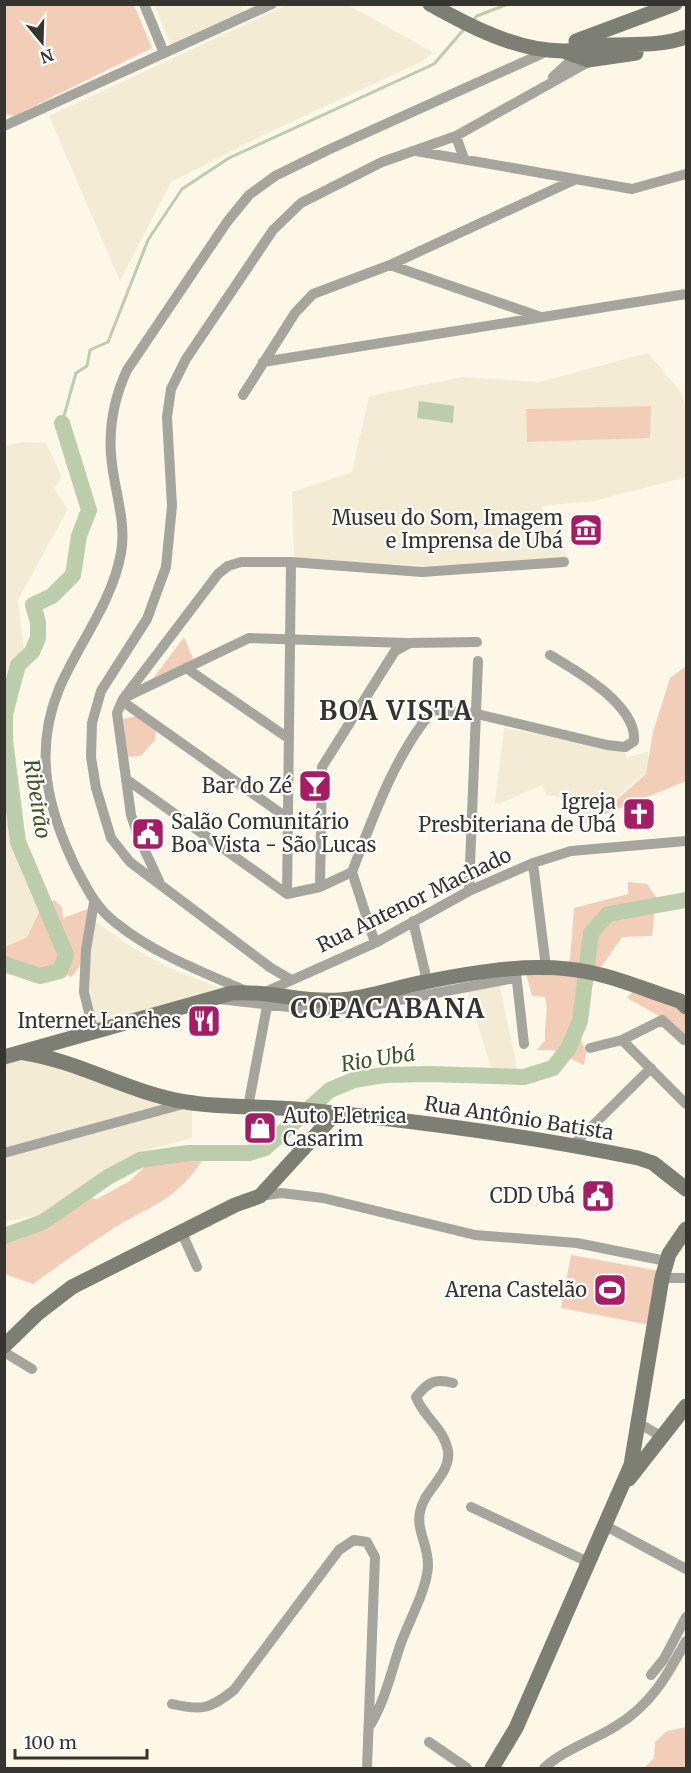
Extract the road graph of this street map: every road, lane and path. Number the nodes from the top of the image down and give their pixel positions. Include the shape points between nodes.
1 (144, 4) edge
2 (272, 4) edge
3 (430, 4) edge
4 (675, 4) edge
5 (687, 37) edge
6 (687, 46) edge
7 (550, 50) junction
8 (592, 50) junction
9 (164, 53) junction
10 (571, 54) junction
11 (541, 87) junction
12 (4, 126) edge
13 (456, 136) junction
14 (415, 151) junction
15 (464, 159) junction
16 (687, 174) edge
17 (574, 180) junction
18 (390, 265) junction
19 (687, 294) edge
20 (541, 317) junction
21 (263, 362) junction
22 (243, 395) dead end
23 (291, 562) junction
24 (564, 562) dead end
25 (290, 640) junction
26 (477, 642) dead end
27 (408, 644) junction
28 (550, 654) dead end
29 (478, 661) dead end
30 (186, 668) junction
31 (122, 700) junction
32 (477, 714) junction
33 (288, 738) junction
34 (126, 779) junction
35 (286, 817) junction
36 (687, 841) edge
37 (533, 863) junction
38 (352, 872) junction
39 (161, 884) junction
40 (320, 887) junction
41 (469, 891) junction
42 (287, 894) junction
43 (94, 902) junction
44 (413, 921) junction
45 (375, 943) junction
46 (546, 967) junction
47 (271, 968) junction
48 (516, 974) junction
49 (290, 979) junction
50 (427, 981) junction
51 (262, 995) junction
52 (211, 999) junction
53 (684, 1003) edge
54 (93, 1033) junction
55 (76, 1037) junction
56 (622, 1040) junction
57 (684, 1040) dead end
58 (524, 1044) dead end
59 (590, 1048) dead end
60 (12, 1054) edge
61 (71, 1065) junction
62 (651, 1068) junction
63 (153, 1095) junction
64 (188, 1103) junction
65 (687, 1104) edge
66 (248, 1107) junction
67 (152, 1113) junction
68 (329, 1113) junction
69 (573, 1145) junction
70 (4, 1153) edge
71 (687, 1189) edge
72 (260, 1196) junction
73 (687, 1229) edge
74 (182, 1233) junction
75 (666, 1262) junction
76 (197, 1267) dead end
77 (662, 1278) junction
78 (687, 1278) edge
79 (4, 1346) edge
80 (4, 1352) edge
81 (32, 1369) dead end
82 (453, 1383) dead end
83 (687, 1406) edge
84 (637, 1422) junction
85 (662, 1437) junction
86 (619, 1491) junction
87 (471, 1507) dead end
88 (604, 1526) junction
89 (588, 1562) junction
90 (687, 1569) edge
91 (687, 1617) edge
92 (687, 1641) edge
93 (651, 1675) dead end
94 (172, 1704) dead end
95 (369, 1727) junction
96 (429, 1742) dead end
97 (367, 1768) edge
98 (467, 1768) edge
99 (492, 1768) edge
100 (544, 1768) edge

1 - 9 street
2 - 9 street
3 - 7 main road via 469,25
4 - 7 main road
5 - 8 main road
6 - 8 main road
7 - 10 main road
7 - 43 street via 330,149 275,176 249,195 204,254 127,370 114,411 110,454 123,526 121,552 104,602 59,689 49,719 45,764 49,802 60,835
8 - 10 main road
8 - 11 street
9 - 12 street
10 - 11 street
11 - 13 street
13 - 14 street
13 - 15 street
14 - 15 street
14 - 39 street via 382,162 301,202 273,230 186,359 171,389 167,417 172,506 166,567 147,619 101,691 92,723 91,757 111,838 130,862
15 - 17 street
16 - 17 street via 632,189
17 - 18 street
18 - 20 street
18 - 21 street via 314,294 295,313
19 - 20 street
20 - 21 street
21 - 22 street
23 - 24 street via 422,572
23 - 25 street
23 - 31 street via 242,562 218,574
25 - 27 street
25 - 30 street via 249,638
25 - 33 street
26 - 27 street
27 - 40 street via 395,651 322,767
28 - 32 street via 580,673 629,718 635,731 634,741 625,747 607,745
29 - 32 street
30 - 31 street
30 - 33 street
31 - 34 street via 117,713
31 - 35 street
32 - 38 street via 433,710 418,727
32 - 41 street
33 - 35 street
34 - 39 street via 138,836
34 - 42 street
35 - 42 street
36 - 37 street, Rua Antenor Machado via 571,851
37 - 41 street, Rua Antenor Machado
37 - 46 street
38 - 40 street
38 - 45 street
39 - 47 street
40 - 42 street
41 - 44 street, Rua Antenor Machado
43 - 51 street via 134,937
43 - 54 street via 84,992
44 - 45 street, Rua Antenor Machado
44 - 50 street
45 - 49 street, Rua Antenor Machado
46 - 48 main road
46 - 53 main road via 594,973
47 - 49 street
47 - 51 street via 273,978
48 - 50 main road
48 - 51 street via 363,1007 323,1011
48 - 58 street
49 - 51 street, Rua Antenor Machado
50 - 51 main road via 343,1000 306,1001
51 - 52 main road
51 - 52 street
51 - 66 street
52 - 54 main road
54 - 55 main road
55 - 60 main road
55 - 61 main road via 67,1052
56 - 57 street via 662,1020
56 - 59 street
56 - 62 street
60 - 61 main road, Rua Antônio Batista via 49,1057
61 - 63 main road, Rua Antônio Batista
62 - 65 street
62 - 69 street
63 - 64 main road, Rua Antônio Batista
63 - 67 street via 158,1102
64 - 66 main road, Rua Antônio Batista
64 - 67 street
66 - 68 main road, Rua Antônio Batista
67 - 70 street
68 - 69 main road, Rua Antônio Batista via 508,1133
68 - 72 main road
69 - 71 main road, Rua Antônio Batista via 653,1162
72 - 74 main road
72 - 75 street via 281,1193 323,1198 474,1235 578,1243
73 - 75 main road
74 - 76 street
74 - 79 main road via 72,1287
75 - 77 main road
77 - 78 street
77 - 84 main road
80 - 81 street
82 - 95 street via 439,1379 426,1384 416,1397 443,1436 448,1459 420,1509 418,1518 428,1565 426,1578 383,1704
83 - 85 main road
84 - 85 street
84 - 86 main road via 630,1465
85 - 86 main road
86 - 88 main road
87 - 89 street
88 - 89 main road
88 - 90 street
89 - 99 main road via 516,1728
91 - 93 street
92 - 100 street via 663,1685 649,1701 615,1727 569,1750
94 - 95 street via 198,1710 218,1703 234,1690 339,1550 354,1540 367,1542 375,1557
95 - 97 street
96 - 98 street

